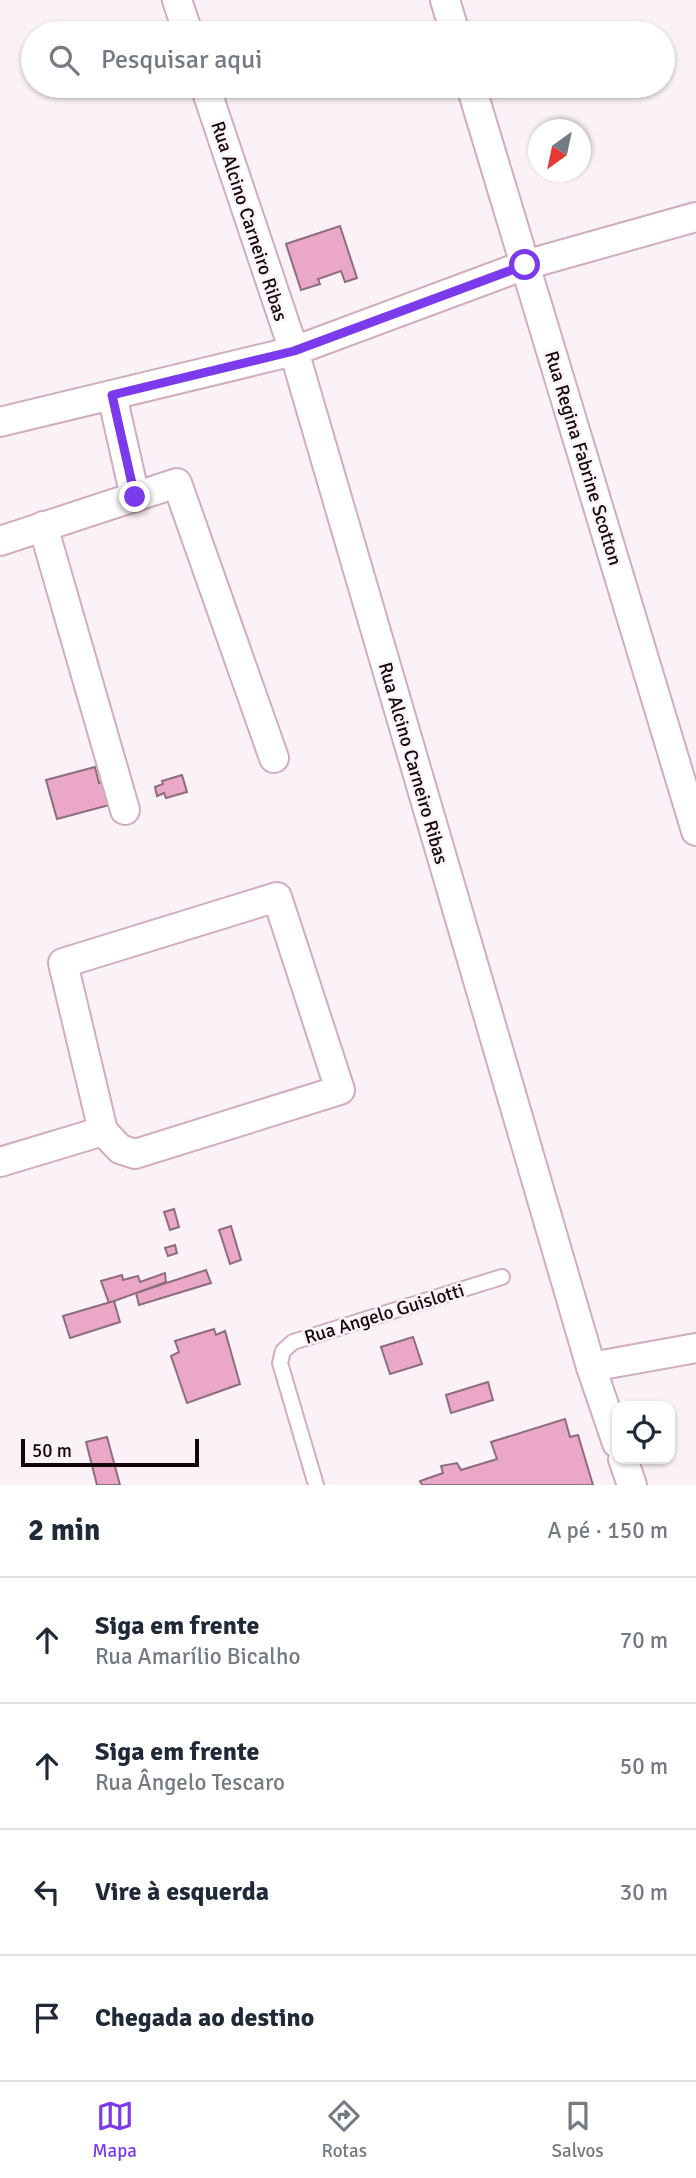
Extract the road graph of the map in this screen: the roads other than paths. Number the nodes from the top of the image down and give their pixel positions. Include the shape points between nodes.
1 (177, 0) edge
2 (445, 0) edge
3 (184, 21) edge
4 (451, 21) edge
5 (209, 98) edge
6 (475, 98) edge
7 (696, 217) edge
8 (525, 265) junction
9 (294, 351) junction
10 (112, 395) junction
11 (0, 422) edge
12 (135, 497) junction
13 (43, 526) junction
14 (0, 541) edge
15 (274, 758) dead end
16 (125, 810) dead end
17 (696, 831) edge
18 (103, 1131) junction
19 (0, 1162) edge
20 (502, 1277) dead end
21 (696, 1348) edge
22 (591, 1367) junction
23 (612, 1428) edge
24 (625, 1464) edge
25 (316, 1485) edge
26 (632, 1485) edge

1 - 3 street
2 - 4 street
5 - 9 street, Rua Alcino Carneiro Ribas
6 - 8 street, Rua Regina Fabrine Scotton
7 - 8 street
8 - 9 street
8 - 17 street, Rua Regina Fabrine Scotton
9 - 10 street
9 - 22 street, Rua Alcino Carneiro Ribas
10 - 11 street
10 - 12 street
12 - 13 street
12 - 15 street via 177,482
13 - 14 street
13 - 16 street
18 - 18 street via 120,1149 135,1154 340,1090 277,897 63,963
18 - 19 street
20 - 25 lane, Rua Angelo Guislotti via 293,1342 283,1351 280,1363
21 - 22 street
22 - 23 street, Rua Alcino Carneiro Ribas
24 - 26 street

